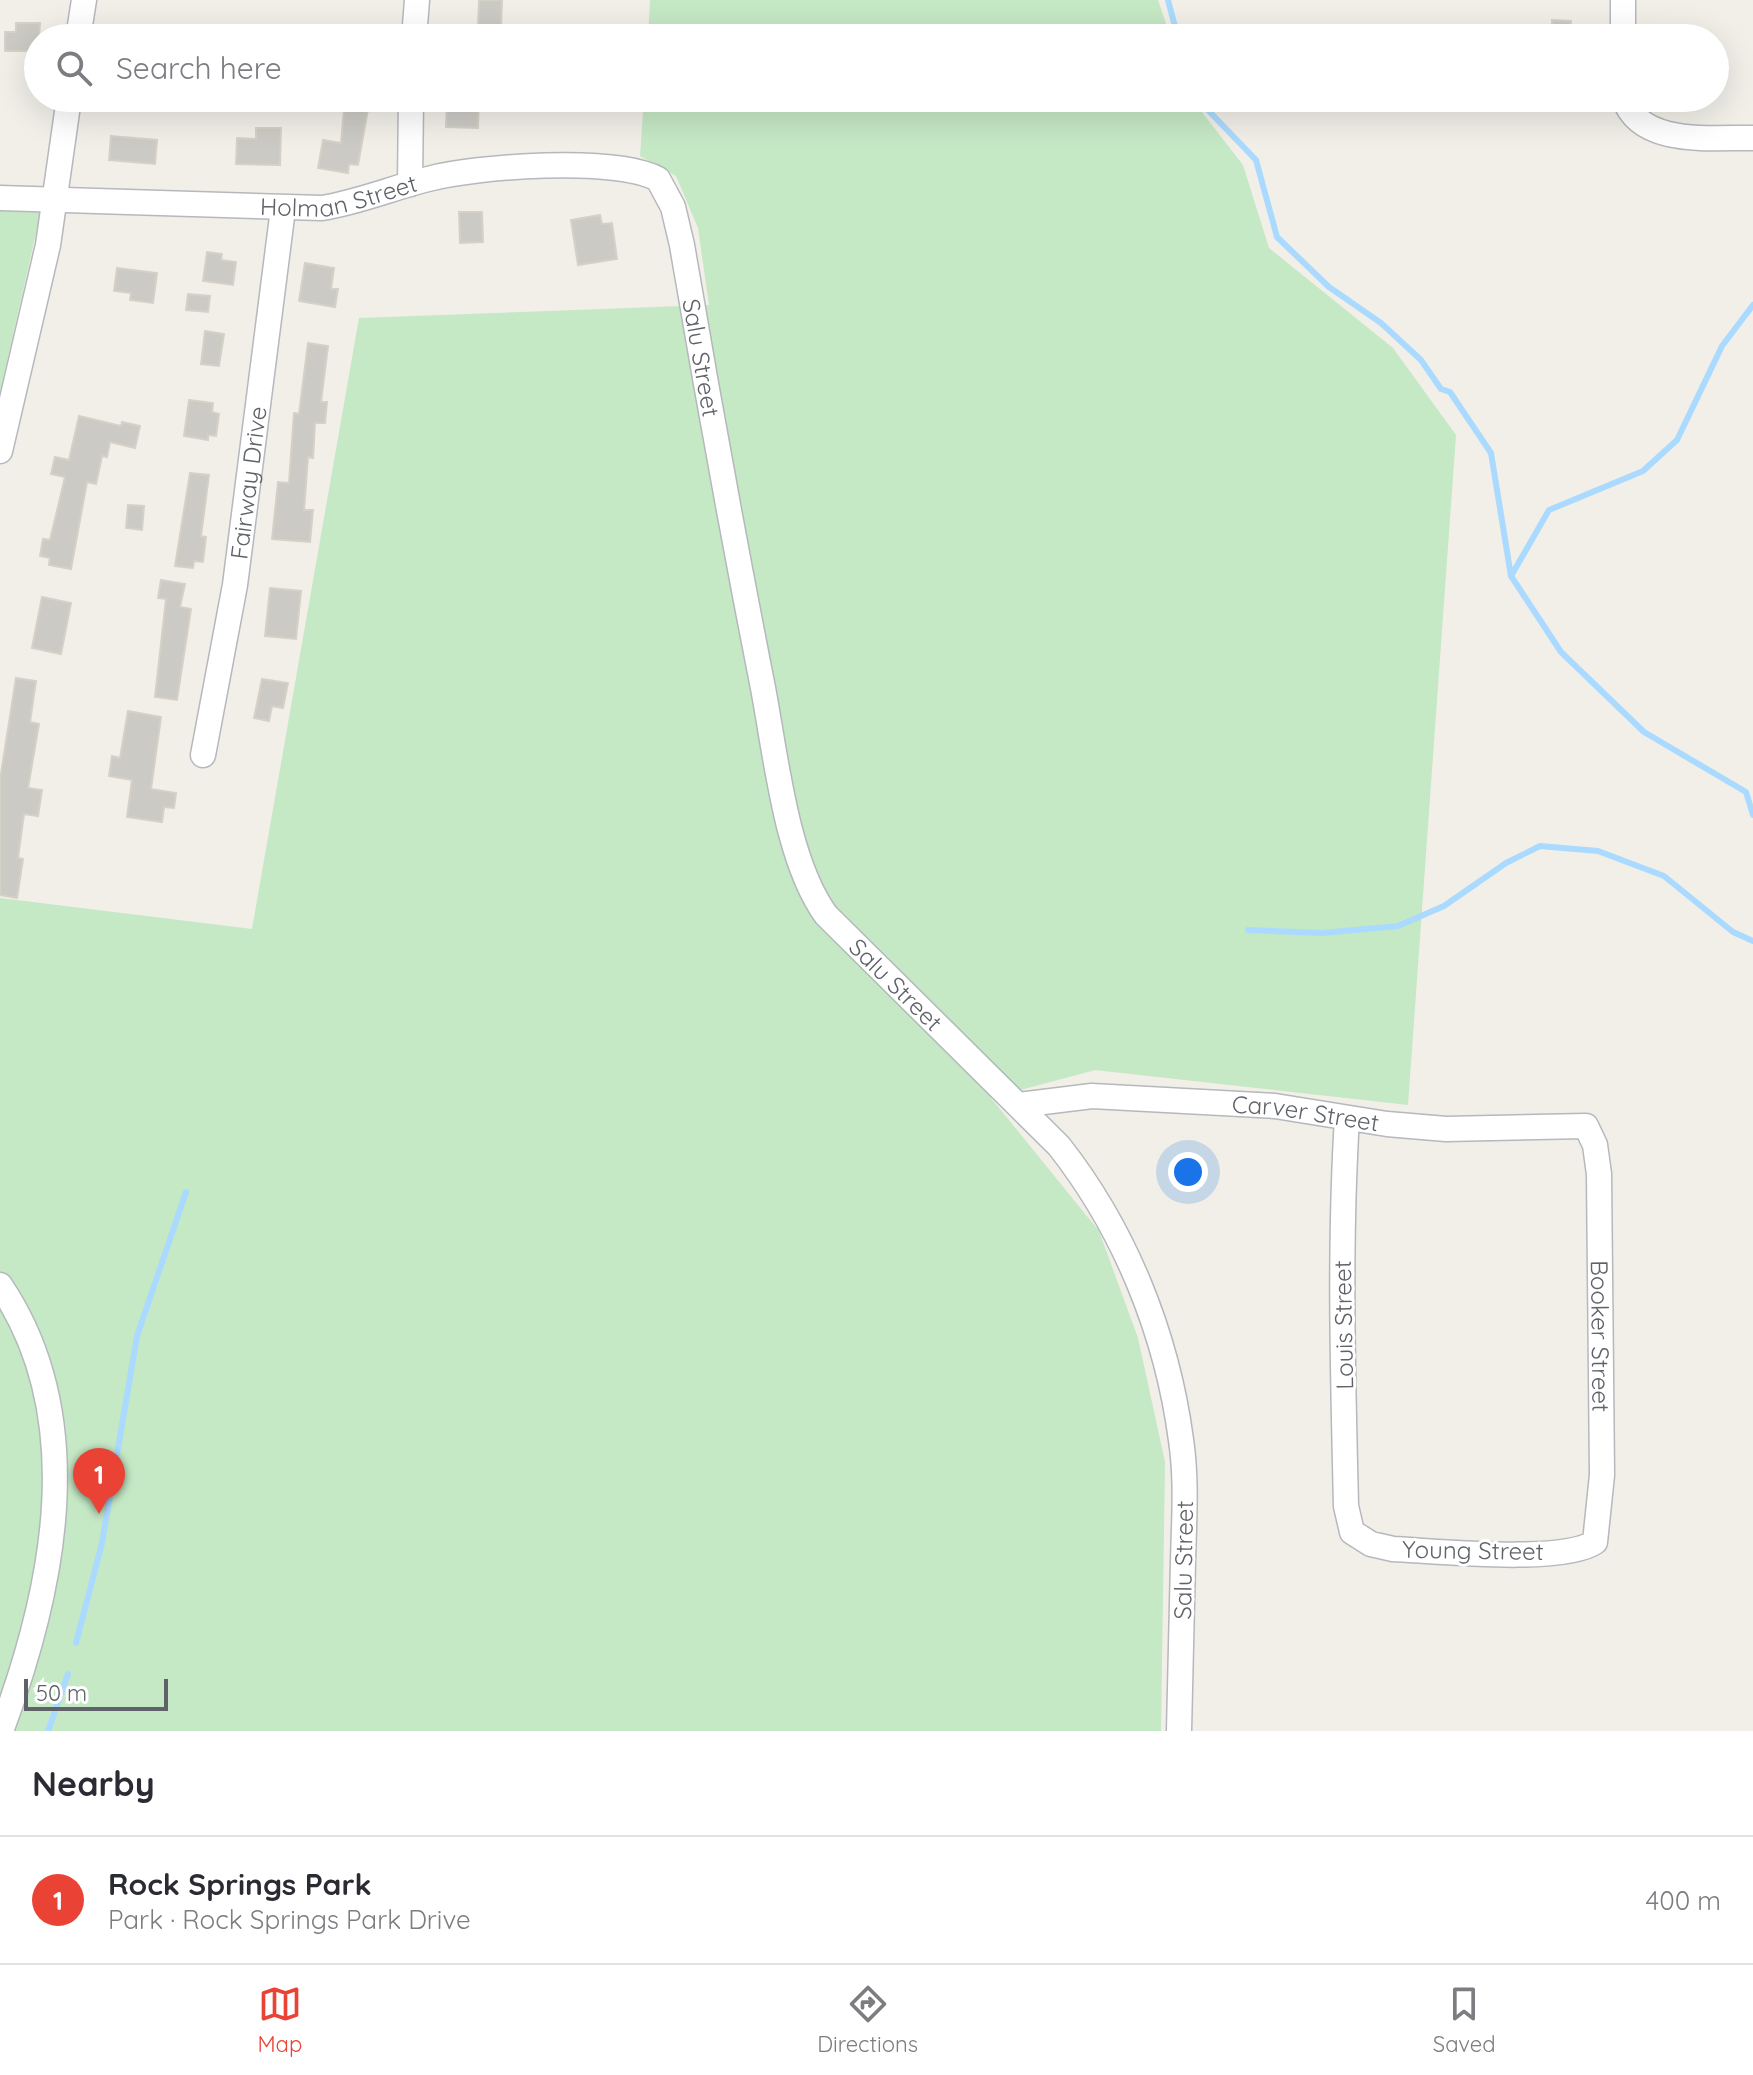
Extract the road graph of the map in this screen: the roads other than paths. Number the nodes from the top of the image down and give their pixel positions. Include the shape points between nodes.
1 (84, 0) edge
2 (417, 0) edge
3 (1623, 0) edge
4 (80, 24) edge
5 (415, 24) edge
6 (1623, 24) edge
7 (67, 112) edge
8 (411, 112) edge
9 (1630, 112) edge
10 (1753, 138) edge
11 (410, 184) junction
12 (667, 191) joint
13 (0, 198) edge
14 (56, 198) junction
15 (283, 209) junction
16 (0, 451) edge
17 (203, 755) dead end
18 (1019, 1105) junction
19 (1347, 1118) junction
20 (1590, 1130) joint
21 (0, 1285) edge
22 (1352, 1532) joint
23 (1595, 1542) joint
24 (1, 1731) edge
25 (1179, 1731) edge

1 - 4 street
2 - 5 street
3 - 6 street
7 - 14 street
8 - 11 street
9 - 10 street via 1645,126 1669,134
11 - 12 street, Holman Street via 469,172 605,166 646,172
11 - 15 street, Holman Street via 353,203
12 - 18 street, Salu Street via 682,245 801,873 826,915
13 - 14 street, Holman Street
14 - 15 street, Holman Street
14 - 16 street
15 - 17 street, Fairway Drive via 235,585
18 - 19 street, Carver Street via 1092,1096 1275,1106
18 - 25 street, Salu Street via 1074,1165 1112,1225 1161,1343 1179,1426 1185,1488
19 - 20 street, Carver Street via 1446,1129 1581,1124
19 - 22 street, Louis Street via 1342,1314 1346,1506
20 - 23 street, Booker Street via 1599,1174 1602,1247 1602,1475
21 - 24 street via 30,1337 43,1378 56,1486 40,1601
22 - 23 street, Young Street via 1382,1547 1461,1552 1575,1551

